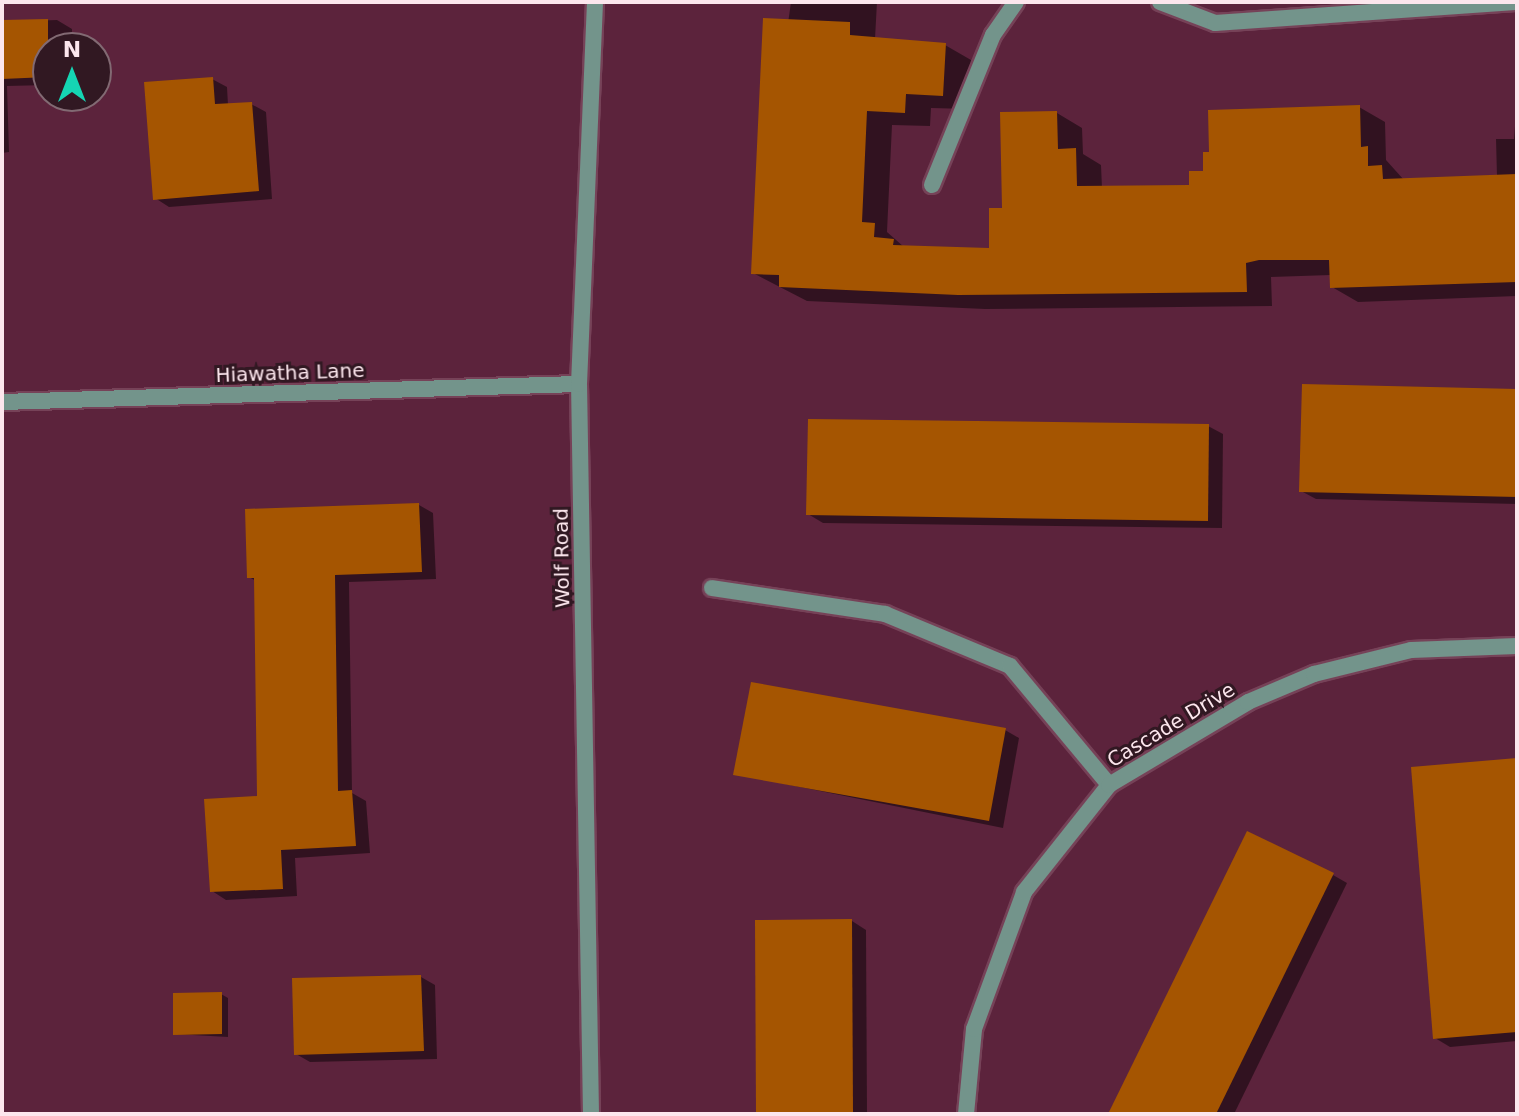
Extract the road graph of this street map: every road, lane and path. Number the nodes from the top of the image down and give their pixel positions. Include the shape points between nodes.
1 (595, 2) edge
2 (1016, 2) edge
3 (1160, 2) edge
4 (1515, 2) edge
5 (932, 185) dead end
6 (579, 384) junction
7 (2, 402) edge
8 (712, 588) dead end
9 (1517, 646) edge
10 (1109, 785) junction
11 (591, 1114) edge
12 (966, 1114) edge

1 - 6 street, Wolf Road
2 - 5 street via 993,35
3 - 4 street via 1215,23
6 - 7 street, Hiawatha Lane
6 - 11 street, Wolf Road
8 - 10 street via 885,614 1010,666
9 - 10 street, Cascade Drive via 1411,650 1314,674 1248,702
10 - 12 street, Cascade Drive via 1024,892 974,1029

